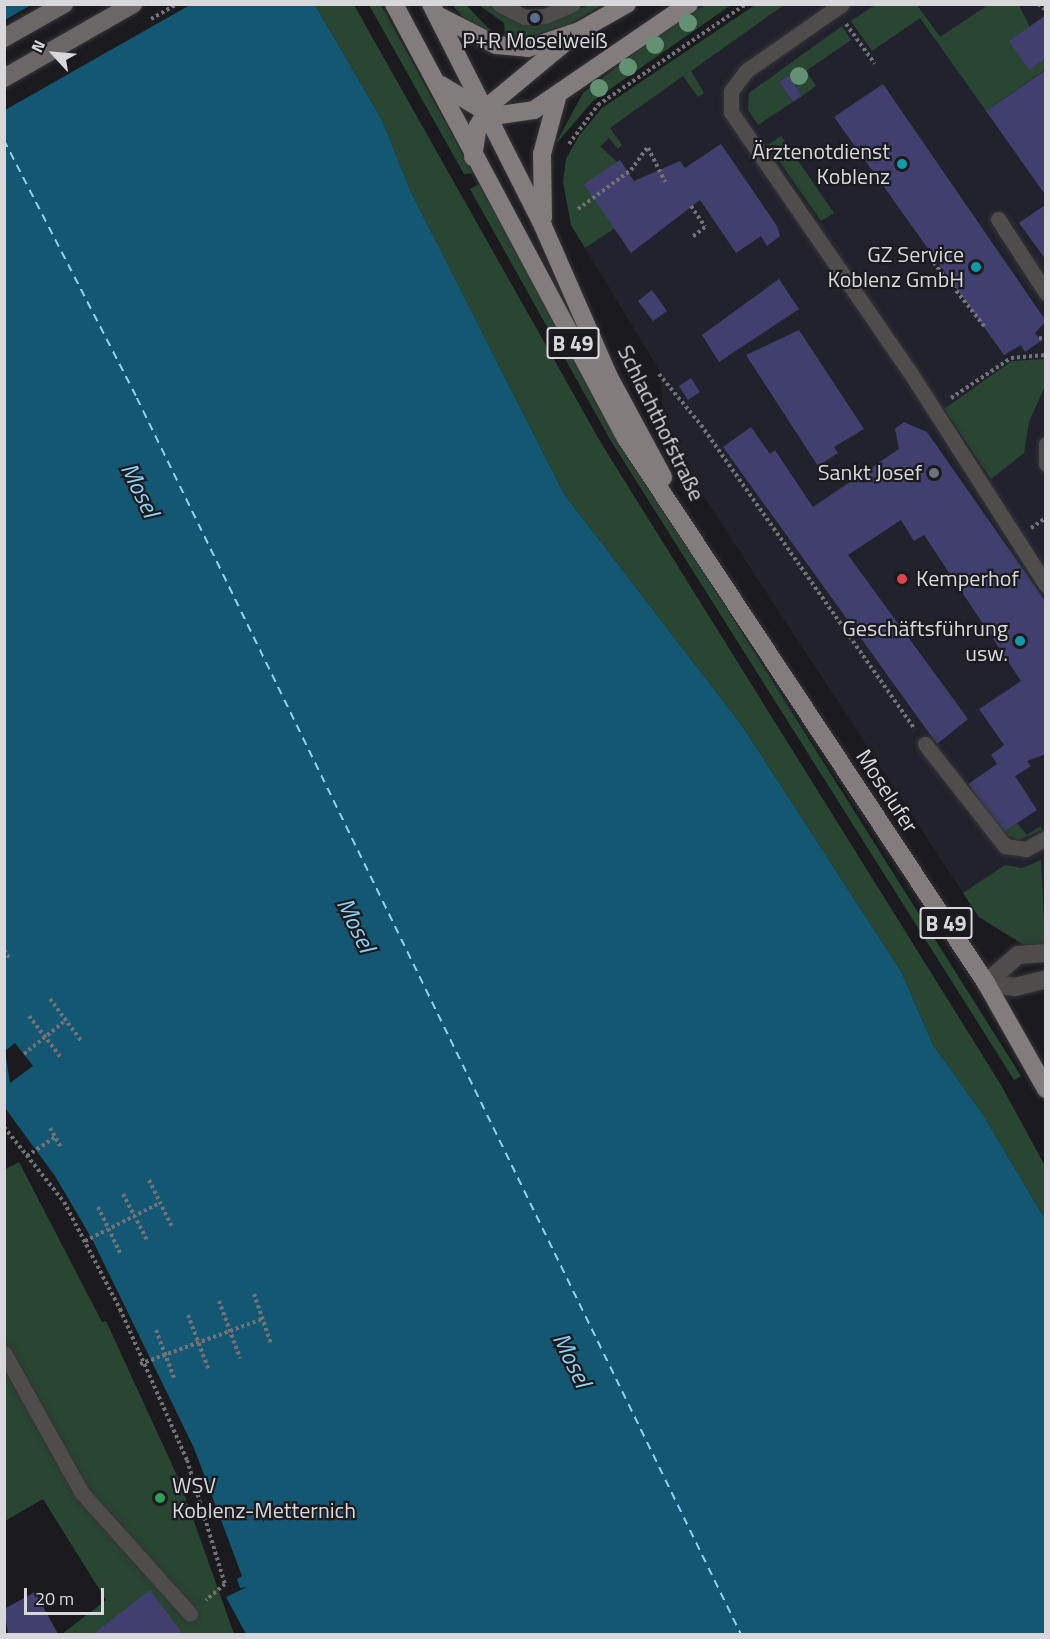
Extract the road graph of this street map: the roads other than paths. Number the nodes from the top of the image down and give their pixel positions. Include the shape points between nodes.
1 (64, 4) edge
2 (133, 4) edge
3 (394, 4) edge
4 (499, 4) edge
5 (573, 4) edge
6 (627, 4) edge
7 (689, 4) edge
8 (842, 4) edge
9 (434, 9) edge
10 (579, 31) junction
11 (4, 38) edge
12 (433, 77) junction
13 (4, 78) edge
14 (556, 98) junction
15 (484, 114) junction
16 (473, 157) junction
17 (998, 219) dead end
18 (543, 226) junction
19 (1046, 293) edge
20 (1046, 444) edge
21 (1046, 464) edge
22 (683, 522) junction
23 (1046, 585) edge
24 (925, 744) road end
25 (1046, 838) edge
26 (1046, 953) edge
27 (1046, 980) edge
28 (986, 983) junction
29 (1046, 1089) edge
30 (4, 1353) edge
31 (190, 1614) road end

1 - 11 main road
2 - 13 main road
3 - 12 main road, Schlachthofstraße / B 49
4 - 5 lane via 524,16 545,16
6 - 10 main road
7 - 14 main road
8 - 23 lane via 746,71 731,91 731,112 934,409
9 - 10 main road via 468,34 511,48 538,46
9 - 15 main road, Schlachthofstraße / B 49
10 - 15 main road via 507,86
12 - 15 main road
12 - 16 main road, Schlachthofstraße / B 49
14 - 15 main road via 518,115
14 - 18 main road via 542,154
15 - 16 main road
15 - 18 main road, Schlachthofstraße / B 49
16 - 22 main road, Schlachthofstraße / B 49 via 626,438
17 - 19 lane
18 - 22 main road, Schlachthofstraße / B 49 via 609,377
20 - 21 lane
22 - 28 main road, Moselufer / B 49
24 - 25 lane via 960,782 1005,846 1026,849
26 - 28 street via 1018,955
27 - 28 street via 1015,987
28 - 29 main road, Moselufer / B 49
30 - 31 lane via 82,1492

